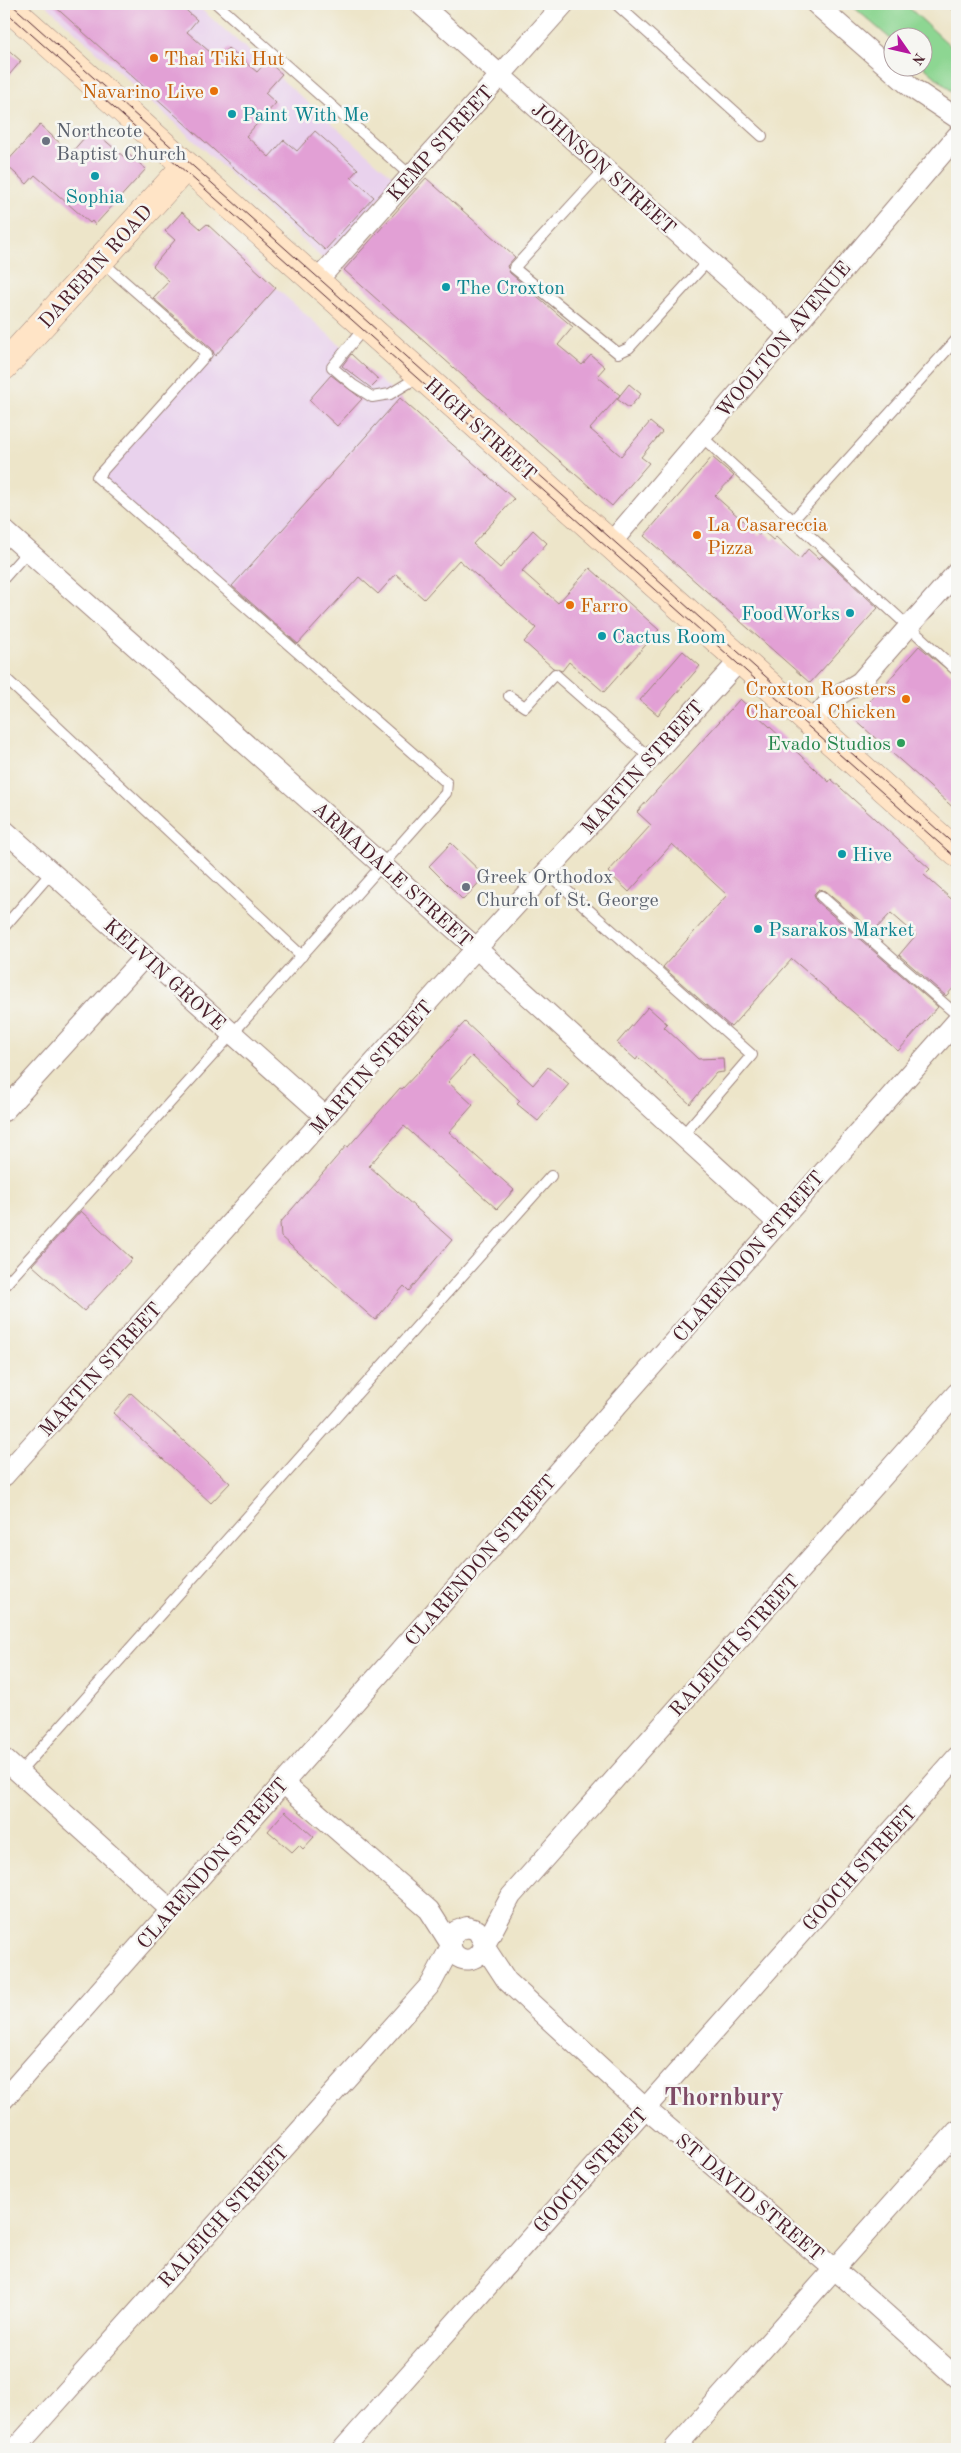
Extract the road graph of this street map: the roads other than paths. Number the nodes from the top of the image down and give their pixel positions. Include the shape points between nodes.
1 (5, 4) edge
2 (217, 4) edge
3 (420, 4) edge
4 (564, 4) edge
5 (616, 4) edge
6 (816, 4) edge
7 (500, 75) junction
8 (957, 131) edge
9 (762, 136) dead end
10 (186, 166) junction
11 (605, 169) junction
12 (410, 176) junction
13 (100, 260) junction
14 (708, 261) junction
15 (316, 282) junction
16 (366, 327) junction
17 (789, 332) junction
18 (957, 339) edge
19 (4, 366) edge
20 (421, 376) junction
21 (701, 436) junction
22 (794, 519) junction
23 (4, 530) edge
24 (610, 544) junction
25 (28, 551) junction
26 (957, 572) edge
27 (4, 578) edge
28 (908, 628) junction
29 (740, 660) junction
30 (957, 670) edge
31 (4, 677) edge
32 (509, 696) dead end
33 (811, 723) junction
34 (650, 758) junction
35 (4, 830) edge
36 (957, 853) edge
37 (382, 866) junction
38 (51, 872) junction
39 (546, 872) junction
40 (821, 896) dead end
41 (4, 927) edge
42 (476, 948) junction
43 (145, 956) junction
44 (302, 956) junction
45 (957, 1015) edge
46 (957, 1021) edge
47 (232, 1034) junction
48 (4, 1111) edge
49 (326, 1117) junction
50 (682, 1136) junction
51 (551, 1176) dead end
52 (778, 1223) junction
53 (4, 1286) edge
54 (957, 1393) edge
55 (4, 1476) edge
56 (957, 1757) edge
57 (4, 1759) edge
58 (19, 1773) junction
59 (283, 1783) junction
60 (511, 1896) junction
61 (171, 1910) junction
62 (435, 1917) junction
63 (466, 1927) junction
64 (451, 1944) junction
65 (484, 1945) junction
66 (468, 1960) junction
67 (500, 1975) junction
68 (431, 1984) junction
69 (4, 2099) edge
70 (645, 2108) junction
71 (957, 2131) edge
72 (834, 2269) junction
73 (957, 2378) edge
74 (15, 2449) edge
75 (343, 2449) edge
76 (674, 2449) edge

1 - 10 main road, HIGH STREET
2 - 12 lane
3 - 7 street, JOHNSON STREET
4 - 7 street, KEMP STREET
5 - 9 lane
6 - 8 street
7 - 11 street, JOHNSON STREET
7 - 12 street, KEMP STREET
8 - 17 street, WOOLTON AVENUE
10 - 13 main road, DAREBIN ROAD
10 - 15 main road, HIGH STREET
11 - 14 street, JOHNSON STREET
11 - 14 lane via 514,268 618,353 629,348
12 - 15 street, KEMP STREET
13 - 19 main road, DAREBIN ROAD
13 - 37 lane via 207,354 98,477 447,783 446,793
14 - 17 street, JOHNSON STREET
15 - 16 main road, HIGH STREET
16 - 20 main road, HIGH STREET
16 - 20 lane via 332,367 352,385 372,397 390,394
17 - 21 street, WOOLTON AVENUE
18 - 22 lane
20 - 24 main road, HIGH STREET
21 - 22 lane
21 - 24 street, WOOLTON AVENUE
22 - 28 lane
23 - 25 street, ARMADALE STREET
24 - 29 main road, HIGH STREET
25 - 27 lane
25 - 37 street, ARMADALE STREET
26 - 28 street
28 - 30 lane
28 - 33 street via 860,682 832,699
29 - 33 main road, HIGH STREET
29 - 34 street, MARTIN STREET
31 - 44 lane
32 - 34 lane via 525,707 555,674
33 - 36 main road, HIGH STREET
34 - 39 street, MARTIN STREET
35 - 38 street, KELVIN GROVE
37 - 42 street, ARMADALE STREET
37 - 44 lane
38 - 41 lane
38 - 43 street, KELVIN GROVE
39 - 42 street, MARTIN STREET
39 - 50 lane via 752,1055
40 - 45 lane
42 - 49 street, MARTIN STREET
42 - 50 street, ARMADALE STREET
43 - 47 street, KELVIN GROVE
43 - 48 street
44 - 47 lane
46 - 52 street, CLARENDON STREET
47 - 49 street, KELVIN GROVE
47 - 53 lane
49 - 55 street, MARTIN STREET
50 - 52 street, ARMADALE STREET
51 - 58 lane
52 - 59 street, CLARENDON STREET
54 - 60 street, RALEIGH STREET
56 - 70 street, GOOCH STREET
57 - 58 street
58 - 61 street
59 - 61 street, CLARENDON STREET
59 - 62 street
60 - 63 street, RALEIGH STREET
60 - 65 street, RALEIGH STREET
61 - 69 street, CLARENDON STREET
62 - 63 street
62 - 64 street
63 - 64 street via 456,1931
63 - 65 street via 477,1930
64 - 66 street via 458,1957
64 - 68 street, RALEIGH STREET
65 - 66 street via 480,1954
65 - 67 street, ST DAVID STREET
66 - 67 street, ST DAVID STREET
66 - 68 street, RALEIGH STREET
67 - 70 street, ST DAVID STREET
68 - 74 street, RALEIGH STREET
70 - 72 street, ST DAVID STREET
70 - 75 street, GOOCH STREET
71 - 72 street
72 - 73 street, ST DAVID STREET
72 - 76 street

